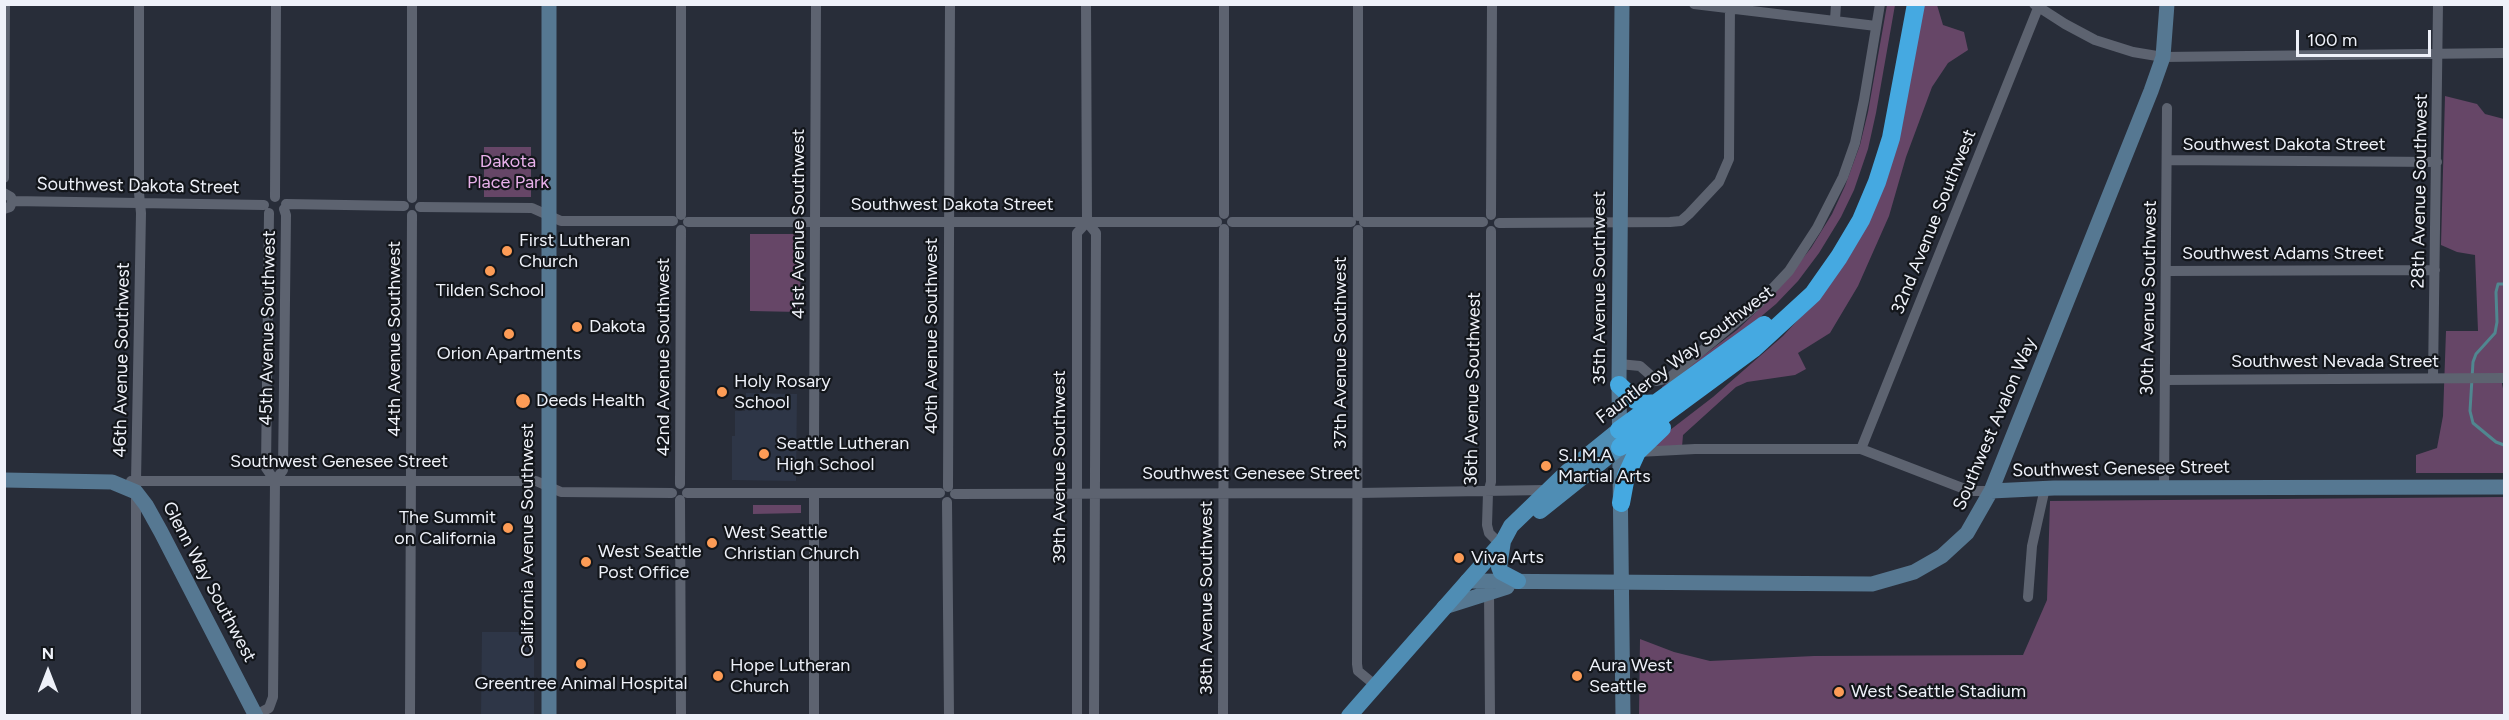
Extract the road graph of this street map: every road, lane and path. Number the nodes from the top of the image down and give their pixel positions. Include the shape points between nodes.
1 (5, 4) edge
2 (139, 4) edge
3 (276, 4) edge
4 (412, 4) edge
5 (549, 4) edge
6 (681, 4) edge
7 (816, 4) edge
8 (950, 4) edge
9 (1086, 4) edge
10 (1224, 4) edge
11 (1358, 4) edge
12 (1492, 4) edge
13 (1622, 4) edge
14 (1694, 4) edge
15 (1836, 4) edge
16 (1880, 4) edge
17 (1904, 4) edge
18 (1916, 4) edge
19 (2168, 4) edge
20 (2438, 4) edge
21 (2036, 6) edge
22 (1730, 7) edge
23 (1835, 20) junction
24 (1876, 26) junction
25 (2505, 53) edge
26 (2439, 54) junction
27 (2163, 57) junction
28 (2167, 108) dead end
29 (2167, 160) junction
30 (2437, 162) junction
31 (4, 178) edge
32 (275, 197) junction
33 (7, 201) edge
34 (140, 203) junction
35 (412, 204) junction
36 (285, 207) junction
37 (267, 209) junction
38 (547, 215) junction
39 (681, 222) junction
40 (815, 222) junction
41 (949, 222) junction
42 (1087, 222) junction
43 (1224, 222) junction
44 (1619, 222) junction
45 (1358, 223) junction
46 (1491, 223) junction
47 (2435, 270) junction
48 (2166, 271) junction
49 (1619, 364) junction
50 (2433, 378) junction
51 (2499, 378) edge
52 (2165, 380) junction
53 (1619, 385) junction
54 (1658, 403) junction
55 (1625, 443) junction
56 (814, 444) dead end
57 (1861, 449) junction
58 (4, 480) edge
59 (275, 481) junction
60 (411, 482) junction
61 (547, 486) junction
62 (136, 487) junction
63 (2045, 488) junction
64 (2164, 488) junction
65 (2505, 488) edge
66 (1546, 490) junction
67 (1991, 491) junction
68 (680, 493) junction
69 (1077, 493) junction
70 (1095, 493) junction
71 (1225, 493) junction
72 (1488, 493) junction
73 (814, 494) junction
74 (947, 494) junction
75 (1358, 494) junction
76 (1621, 503) joint
77 (1501, 543) junction
78 (1467, 581) junction
79 (1524, 581) junction
80 (1622, 583) junction
81 (1492, 586) junction
82 (2028, 597) dead end
83 (1443, 608) junction
84 (1375, 685) junction
85 (256, 715) edge
86 (136, 716) edge
87 (410, 716) edge
88 (549, 716) edge
89 (681, 716) edge
90 (814, 716) edge
91 (949, 716) edge
92 (1077, 716) edge
93 (1094, 716) edge
94 (1223, 716) edge
95 (1349, 716) edge
96 (1490, 716) edge
97 (1623, 716) edge

1 - 31 street
2 - 34 street, 46th Avenue Southwest
3 - 32 street
4 - 35 street
5 - 38 main road, California Avenue Southwest
6 - 39 street, 42nd Avenue Southwest
7 - 40 street, 41st Avenue Southwest
8 - 41 street, 40th Avenue Southwest
9 - 42 street, 39th Avenue Southwest
10 - 43 street, 38th Avenue Southwest
11 - 45 street, 37th Avenue Southwest
12 - 46 street, 36th Avenue Southwest
13 - 44 main road, 35th Avenue Southwest
14 - 22 street
15 - 23 street
16 - 24 street, Fauntleroy Way Southwest
17 - 54 highway, Fauntleroy Way Southwest via 1888,100 1871,164 1831,250 1804,286 1762,327
18 - 55 highway, Fauntleroy Way Southwest via 1891,138 1861,220 1839,256 1806,301 1753,349
19 - 27 main road, Southwest Avalon Way
20 - 26 street, 28th Avenue Southwest
21 - 27 street via 2095,40
21 - 57 street, 32nd Avenue Southwest
22 - 23 street
22 - 44 street, Southwest Dakota Street via 1729,159 1719,182 1681,221
23 - 24 street
24 - 49 street, Fauntleroy Way Southwest via 1862,111 1843,177 1789,271 1758,304 1669,378 1657,381 1640,366
25 - 26 street
26 - 27 street
26 - 30 street, 28th Avenue Southwest
27 - 67 main road, Southwest Avalon Way
28 - 29 street, 30th Avenue Southwest
29 - 30 street, Southwest Dakota Street
29 - 48 street, 30th Avenue Southwest
30 - 47 street, 28th Avenue Southwest
32 - 36 street
32 - 37 street via 267,200
33 - 34 street, Southwest Dakota Street
34 - 37 street, Southwest Dakota Street
34 - 62 street, 46th Avenue Southwest
35 - 36 street, Southwest Dakota Street
35 - 38 street, Southwest Dakota Street via 532,208
35 - 60 street, 44th Avenue Southwest via 406,213 412,215
36 - 37 street, Southwest Dakota Street via 279,213
36 - 59 street, 45th Avenue Southwest via 283,470
37 - 59 street, 45th Avenue Southwest via 266,468
38 - 39 street, Southwest Dakota Street via 561,221
38 - 61 main road, California Avenue Southwest
39 - 40 street, Southwest Dakota Street
39 - 68 street, 42nd Avenue Southwest
40 - 41 street, Southwest Dakota Street
40 - 56 street, 41st Avenue Southwest
41 - 42 street, Southwest Dakota Street
41 - 74 street, 40th Avenue Southwest
42 - 43 street, Southwest Dakota Street
42 - 69 street, 39th Avenue Southwest via 1077,233
42 - 70 street, 39th Avenue Southwest via 1096,233
43 - 45 street, Southwest Dakota Street
43 - 71 street, 38th Avenue Southwest
44 - 46 street, Southwest Dakota Street
44 - 49 main road, 35th Avenue Southwest
45 - 46 street, Southwest Dakota Street
45 - 75 street, 37th Avenue Southwest
46 - 72 street, 36th Avenue Southwest
47 - 48 street, Southwest Adams Street
47 - 50 street, 28th Avenue Southwest
48 - 52 street, 30th Avenue Southwest
49 - 53 main road, 35th Avenue Southwest
50 - 51 street, Southwest Nevada Street
50 - 52 street, Southwest Nevada Street
52 - 64 street, 30th Avenue Southwest
53 - 54 highway via 1635,400
53 - 55 main road, 35th Avenue Southwest
54 - 55 highway, Fauntleroy Way Southwest
55 - 57 street, Southwest Genesee Street via 1695,449
55 - 66 main road, Fauntleroy Way Southwest
55 - 76 highway via 1626,476
55 - 77 main road, Fauntleroy Way Southwest
57 - 67 street, Southwest Genesee Street via 1970,491
58 - 62 main road, Glenn Way Southwest via 112,482
59 - 60 street, Southwest Genesee Street
59 - 62 street, Southwest Genesee Street
59 - 85 street, 45th Avenue Southwest via 273,697 269,708
60 - 61 street, Southwest Genesee Street via 536,482
60 - 87 street, 44th Avenue Southwest
61 - 68 street, Southwest Genesee Street via 561,492
61 - 88 main road, California Avenue Southwest
62 - 85 main road, Glenn Way Southwest
62 - 86 street, 46th Avenue Southwest
63 - 64 main road, Southwest Genesee Street
63 - 67 main road, Southwest Genesee Street
63 - 82 street via 2032,546
64 - 65 main road, Southwest Genesee Street
66 - 72 street, Southwest Genesee Street via 1499,489
66 - 77 main road, Fauntleroy Way Southwest via 1511,526
67 - 80 main road, Southwest Avalon Way via 1967,533 1942,556 1914,572 1882,582
68 - 73 street, Southwest Genesee Street
68 - 89 street, 42nd Avenue Southwest
69 - 70 street, Southwest Genesee Street
69 - 74 street, Southwest Genesee Street
69 - 92 street, 39th Avenue Southwest
70 - 71 street, Southwest Genesee Street
70 - 93 street, 39th Avenue Southwest
71 - 75 street, Southwest Genesee Street
71 - 94 street, 38th Avenue Southwest
72 - 75 street, Southwest Genesee Street
72 - 77 street, 36th Avenue Southwest via 1488,530
73 - 74 street, Southwest Genesee Street
73 - 90 street
74 - 91 street, 40th Avenue Southwest
75 - 84 street, 37th Avenue Southwest via 1357,664 1358,670
76 - 80 main road
77 - 78 main road, Fauntleroy Way Southwest
77 - 79 main road via 1502,572
78 - 81 main road, Southwest Avalon Way
78 - 83 main road, Fauntleroy Way Southwest
79 - 80 main road, Southwest Avalon Way
79 - 81 main road, Southwest Avalon Way
80 - 97 main road
81 - 83 main road, Southwest Avalon Way
81 - 96 street
83 - 84 main road, Fauntleroy Way Southwest
84 - 95 main road, Fauntleroy Way Southwest

